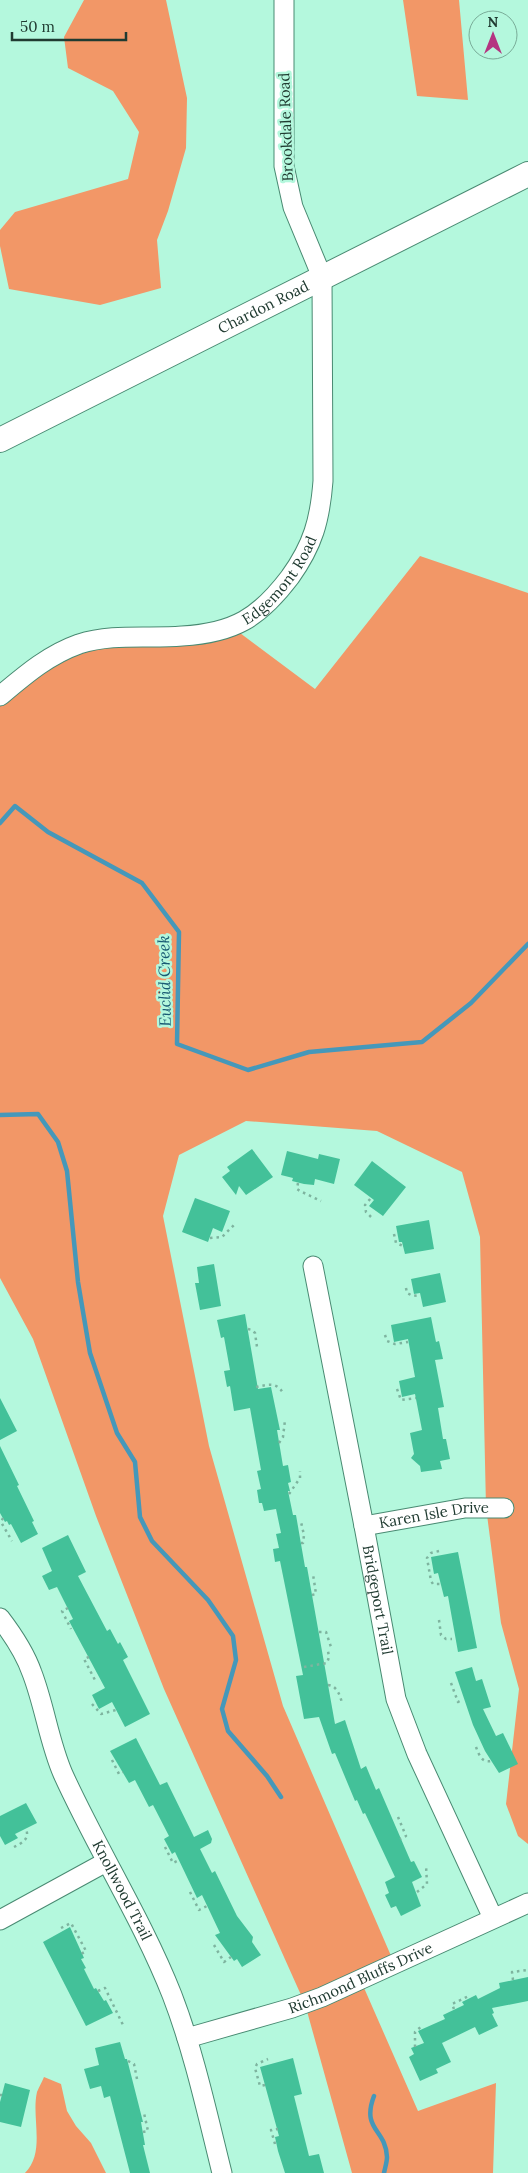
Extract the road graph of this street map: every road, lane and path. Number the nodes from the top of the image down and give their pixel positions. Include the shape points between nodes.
1 (284, 0) edge
2 (528, 174) edge
3 (322, 277) junction
4 (2, 433) edge
5 (0, 696) edge
6 (298, 1183) dead end
7 (371, 1198) dead end
8 (321, 1201) dead end
9 (370, 1217) dead end
10 (234, 1225) dead end
11 (394, 1234) dead end
12 (210, 1238) dead end
13 (403, 1246) dead end
14 (313, 1266) dead end
15 (406, 1288) dead end
16 (420, 1295) dead end
17 (248, 1330) dead end
18 (385, 1334) dead end
19 (408, 1342) dead end
20 (257, 1347) dead end
21 (256, 1388) dead end
22 (397, 1389) dead end
23 (283, 1393) dead end
24 (416, 1398) dead end
25 (285, 1420) dead end
26 (279, 1443) dead end
27 (300, 1471) dead end
28 (289, 1494) dead end
29 (504, 1508) dead end
30 (3, 1518) dead end
31 (301, 1522) dead end
32 (364, 1526) junction
33 (12, 1541) dead end
34 (301, 1543) dead end
35 (439, 1552) dead end
36 (313, 1574) dead end
37 (440, 1584) dead end
38 (312, 1594) dead end
39 (68, 1608) dead end
40 (0, 1618) edge
41 (439, 1620) dead end
42 (71, 1629) dead end
43 (319, 1632) dead end
44 (452, 1639) dead end
45 (89, 1657) dead end
46 (304, 1667) dead end
47 (96, 1682) dead end
48 (451, 1683) dead end
49 (328, 1685) dead end
50 (462, 1700) dead end
51 (342, 1703) dead end
52 (92, 1704) dead end
53 (116, 1710) dead end
54 (476, 1747) dead end
55 (112, 1760) dead end
56 (491, 1761) dead end
57 (123, 1772) dead end
58 (398, 1817) dead end
59 (26, 1829) dead end
60 (400, 1839) dead end
61 (14, 1847) dead end
62 (165, 1847) dead end
63 (179, 1860) dead end
64 (106, 1862) junction
65 (426, 1866) dead end
66 (190, 1892) dead end
67 (417, 1892) dead end
68 (528, 1903) edge
69 (207, 1906) dead end
70 (493, 1918) junction
71 (0, 1920) edge
72 (61, 1928) dead end
73 (214, 1945) dead end
74 (81, 1954) dead end
75 (231, 1957) dead end
76 (528, 1970) edge
77 (513, 1980) dead end
78 (98, 1991) dead end
79 (469, 1996) dead end
80 (454, 2009) dead end
81 (123, 2025) dead end
82 (424, 2025) dead end
83 (187, 2038) junction
84 (415, 2047) dead end
85 (268, 2059) dead end
86 (128, 2061) dead end
87 (137, 2079) dead end
88 (265, 2085) dead end
89 (144, 2113) dead end
90 (278, 2128) dead end
91 (143, 2132) dead end
92 (275, 2144) dead end
93 (222, 2173) edge

1 - 3 street, Brookdale Road via 284,166 292,208
2 - 3 main road, Chardon Road
3 - 4 main road, Chardon Road
3 - 5 street, Edgemont Road via 321,505 316,532 304,558 275,598 256,614 232,627 208,634 134,636 81,644 54,654
6 - 8 path via 300,1191
7 - 9 path via 365,1205
10 - 12 path via 222,1237
11 - 13 path via 396,1243
14 - 32 street, Bridgeport Trail
15 - 16 path via 408,1294
17 - 20 path via 255,1333
18 - 19 path via 392,1344
21 - 23 path via 273,1384
22 - 24 path via 401,1400
25 - 26 path
27 - 28 path via 300,1478
29 - 32 street, Karen Isle Drive via 465,1508
30 - 33 path via 1,1522
31 - 34 path via 304,1535
32 - 70 street, Bridgeport Trail via 396,1699 417,1754
35 - 37 path via 431,1553 427,1558 431,1581
36 - 38 path via 316,1594
39 - 42 path via 62,1611
40 - 64 street, Knollwood Trail via 21,1648 32,1673 52,1746
41 - 44 path via 441,1635
43 - 46 path via 328,1634 330,1650 327,1663
45 - 47 path via 84,1659
48 - 50 path via 458,1702
49 - 51 path via 337,1690
52 - 53 path via 101,1714
54 - 56 path via 480,1758
55 - 57 path via 119,1774
58 - 60 path via 406,1836
59 - 61 path via 25,1840
62 - 63 path via 173,1863
64 - 71 street
64 - 83 street, Knollwood Trail via 157,1961
65 - 67 path via 427,1884
66 - 69 path via 199,1910
68 - 70 street, Richmond Bluffs Drive
70 - 83 street, Richmond Bluffs Drive via 322,1997
72 - 74 path via 71,1923 86,1951
73 - 75 path via 224,1962
76 - 77 path via 512,1972
78 - 81 path via 105,1988
79 - 80 path via 452,2004
82 - 84 path via 415,2032
83 - 93 street, Knollwood Trail
85 - 88 path via 255,2068 260,2086
86 - 87 path via 134,2064
89 - 91 path via 148,2131
90 - 92 path via 271,2130

